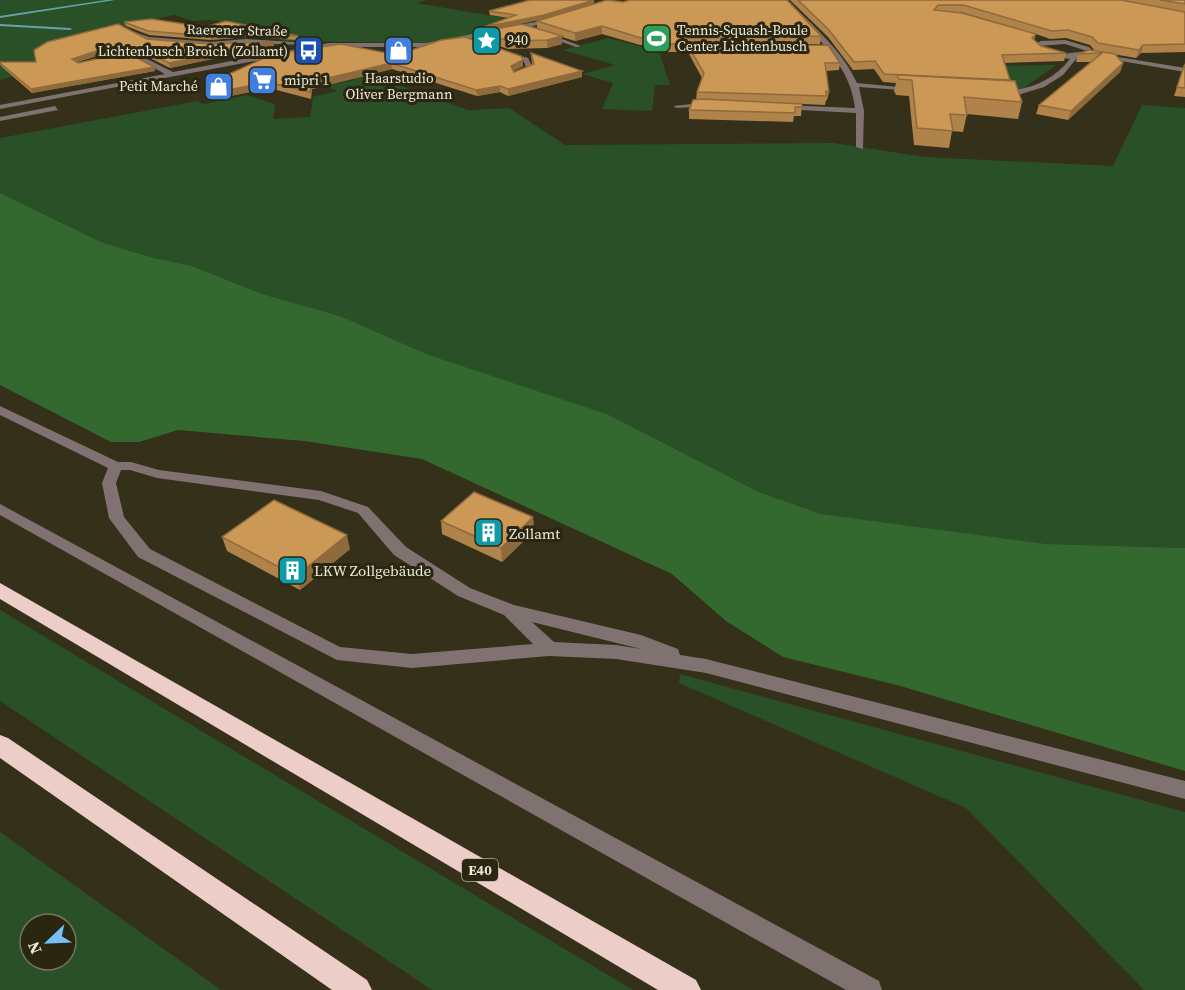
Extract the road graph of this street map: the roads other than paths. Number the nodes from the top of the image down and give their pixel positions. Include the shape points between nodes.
1 (785, 0) edge
2 (567, 16) edge
3 (123, 28) edge
4 (524, 28) junction
5 (1030, 36) edge
6 (466, 39) junction
7 (476, 42) edge
8 (1048, 42) junction
9 (329, 45) junction
10 (578, 45) edge
11 (816, 48) edge
12 (828, 48) junction
13 (496, 49) edge
14 (1088, 54) junction
15 (1075, 56) junction
16 (100, 58) edge
17 (201, 70) junction
18 (1185, 70) edge
19 (515, 74) edge
20 (173, 75) junction
21 (200, 79) dead end
22 (854, 85) junction
23 (923, 89) edge
24 (992, 93) edge
25 (719, 105) edge
26 (678, 106) dead end
27 (0, 107) edge
28 (769, 107) edge
29 (59, 108) dead end
30 (860, 111) junction
31 (0, 119) edge
32 (860, 147) dead end
33 (0, 410) edge
34 (116, 466) junction
35 (0, 509) edge
36 (0, 590) edge
37 (510, 610) junction
38 (549, 649) junction
39 (706, 666) junction
40 (0, 745) edge
41 (1185, 790) edge
42 (357, 990) edge
43 (686, 990) edge
44 (870, 990) edge

1 - 12 street
2 - 4 street, Raerener Straße
3 - 9 street, Raerener Straße via 144,39
4 - 6 street, Raerener Straße
4 - 10 street
5 - 8 street
6 - 7 street, Raerener Straße
6 - 9 street, Raerener Straße via 426,45
8 - 14 street via 1081,45 1090,50
8 - 15 street via 1035,46 1048,53
9 - 17 street, Raerener Straße
11 - 12 street
12 - 22 street
13 - 19 street via 526,59 530,68
14 - 15 street
14 - 18 street
15 - 24 street via 1035,90
16 - 20 street via 135,55
17 - 20 street, Raerener Straße
17 - 21 street via 211,76
20 - 27 street, Raerener Straße
22 - 23 street
22 - 30 street
25 - 26 street
28 - 30 street
29 - 31 street
30 - 32 street
33 - 34 street
34 - 37 street via 321,495 363,510 400,551 464,592
34 - 38 street via 109,483 117,518 144,553 337,653 412,661
35 - 44 street
36 - 43 highway, E40
37 - 38 street
37 - 39 street via 641,642
38 - 39 street via 616,652
39 - 41 street
40 - 42 highway

